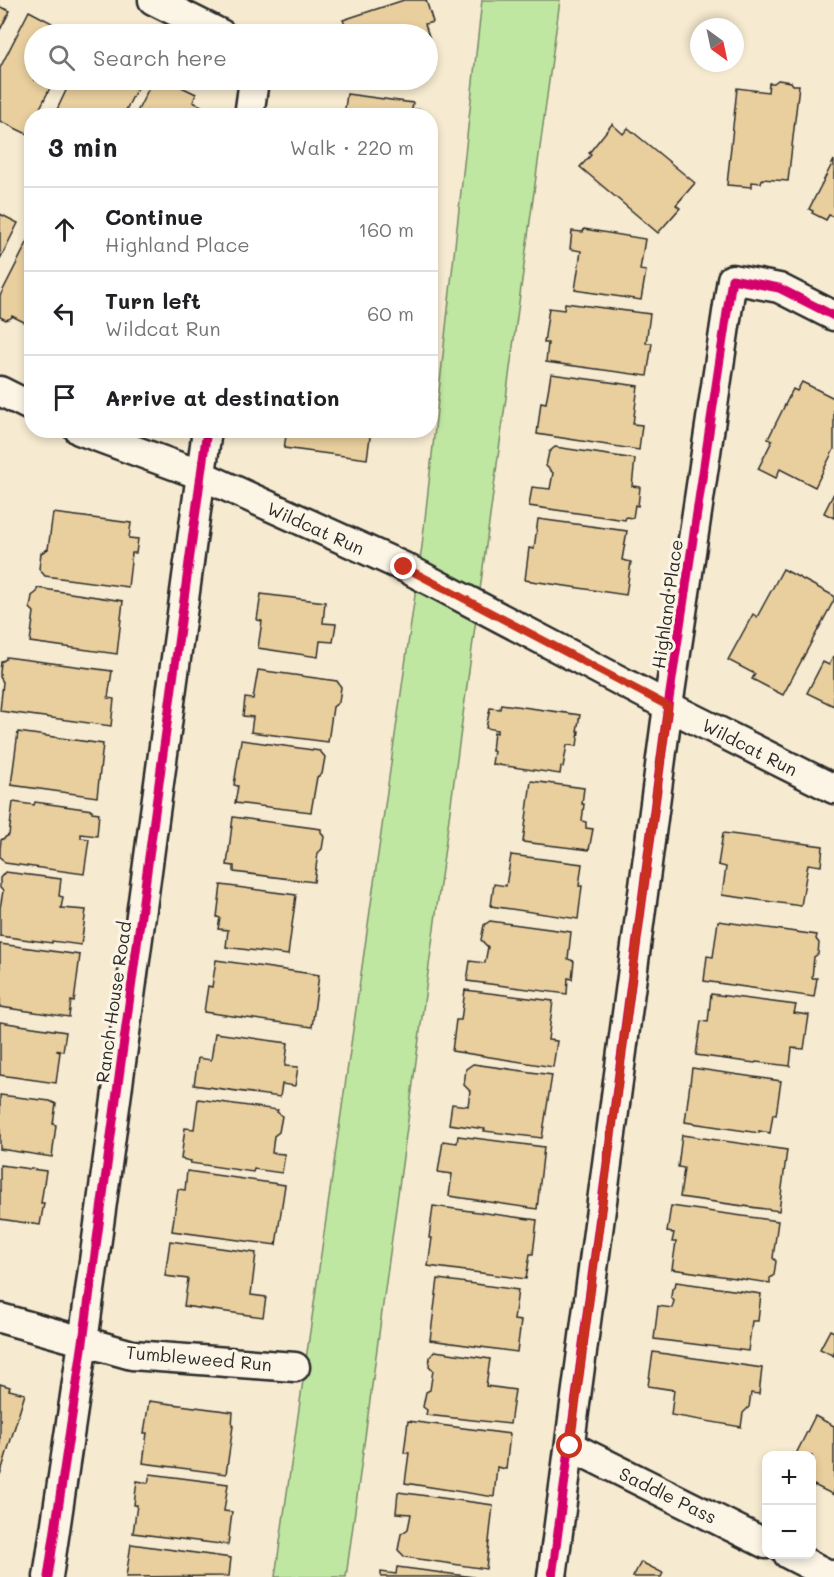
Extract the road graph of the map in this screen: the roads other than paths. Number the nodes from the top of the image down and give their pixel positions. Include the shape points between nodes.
1 (153, 0) edge
2 (201, 24) edge
3 (253, 90) edge
4 (250, 108) edge
5 (834, 316) edge
6 (0, 391) edge
7 (24, 403) edge
8 (101, 438) edge
9 (206, 438) edge
10 (201, 475) junction
11 (668, 706) junction
12 (834, 789) edge
13 (0, 1318) edge
14 (83, 1342) junction
15 (295, 1367) dead end
16 (570, 1446) junction
17 (762, 1542) edge
18 (798, 1559) edge
19 (48, 1577) edge
20 (552, 1577) edge
21 (833, 1577) edge

1 - 2 street
3 - 4 street
5 - 11 street, Highland Place via 779,288 732,279
6 - 7 street
8 - 10 street, Wildcat Run
9 - 10 street, Ranch House Road
10 - 11 street, Wildcat Run via 404,567
10 - 14 street, Ranch House Road
11 - 12 street, Wildcat Run
11 - 16 street, Highland Place
13 - 14 street, Tumbleweed Run
14 - 15 street, Tumbleweed Run via 132,1355
14 - 19 street, Ranch House Road
16 - 17 street, Saddle Pass
16 - 20 street, Highland Place
18 - 21 street

